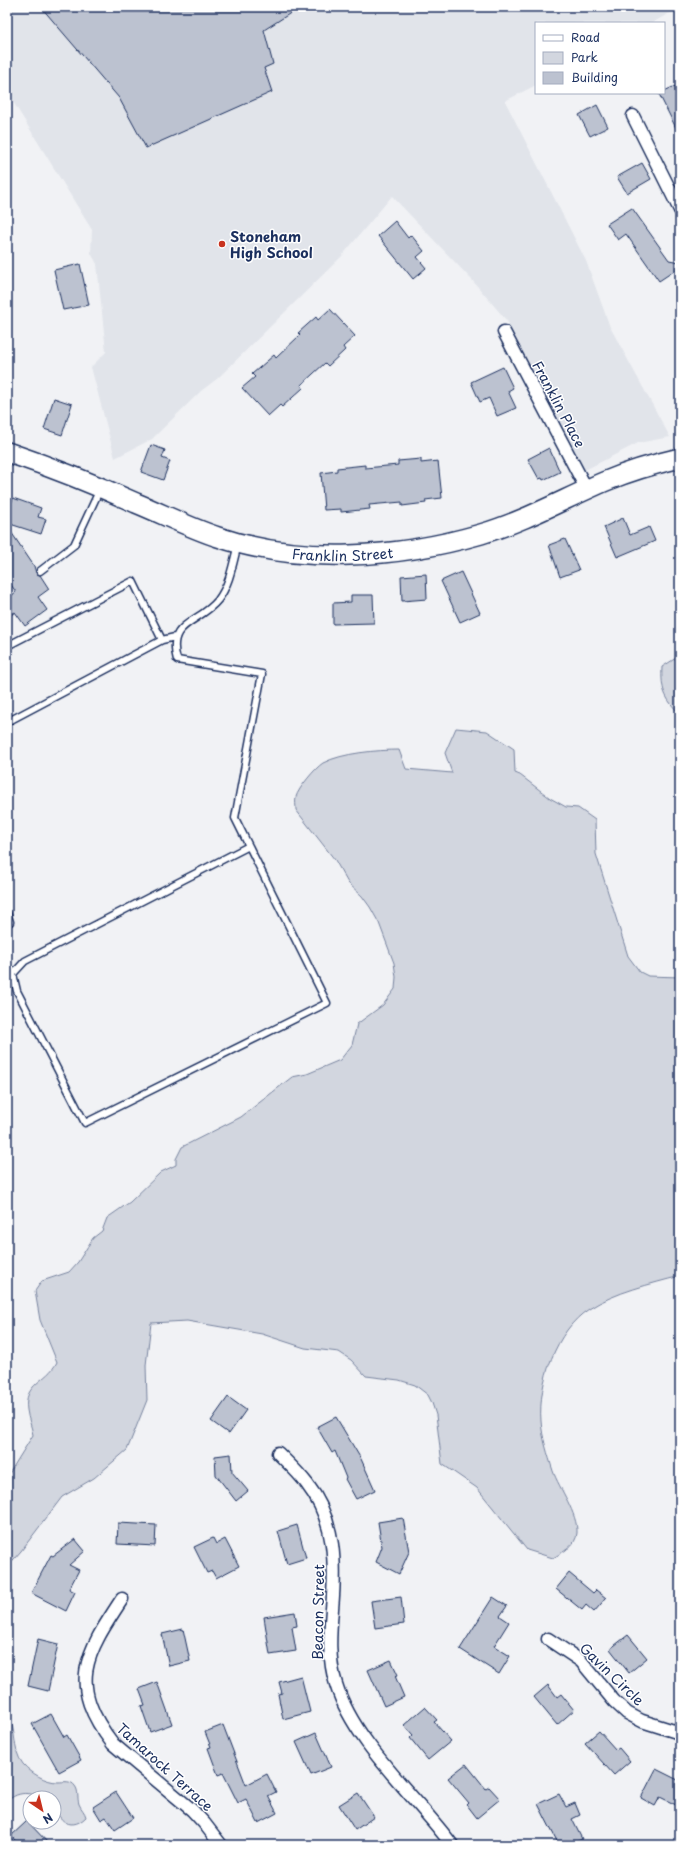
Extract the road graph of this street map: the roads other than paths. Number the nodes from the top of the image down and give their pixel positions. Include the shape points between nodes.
1 (633, 116) dead end
2 (680, 210) edge
3 (504, 332) dead end
4 (7, 452) edge
5 (680, 458) edge
6 (101, 488) junction
7 (587, 490) junction
8 (238, 543) junction
9 (40, 571) dead end
10 (175, 637) junction
11 (162, 640) junction
12 (7, 646) edge
13 (7, 722) edge
14 (249, 846) junction
15 (7, 913) edge
16 (10, 922) dead end
17 (278, 1453) dead end
18 (122, 1599) dead end
19 (548, 1639) dead end
20 (680, 1733) edge
21 (221, 1845) edge
22 (452, 1845) edge

1 - 2 street
3 - 7 street, Franklin Place
4 - 6 main road, Franklin Street
5 - 7 main road, Franklin Street via 629,472
6 - 8 main road, Franklin Street via 192,528
6 - 9 lane via 74,545
7 - 8 main road, Franklin Street via 516,522 471,537 428,546 359,554 312,555
8 - 10 lane via 227,585 218,600 205,613 184,624
10 - 11 lane
10 - 14 lane via 177,660 262,674 235,818
11 - 12 lane via 132,581
11 - 13 lane
14 - 14 lane via 327,1003 85,1123 17,991 13,974 25,961
15 - 16 lane
17 - 22 street, Beacon Street via 308,1486 319,1503 328,1525 335,1565 330,1652 335,1683 343,1703 353,1722 377,1755
18 - 21 street, Tamarock Terrace via 88,1658 84,1679 92,1710 113,1744 192,1810
19 - 20 street, Gavin Circle via 581,1661 627,1713 642,1721

